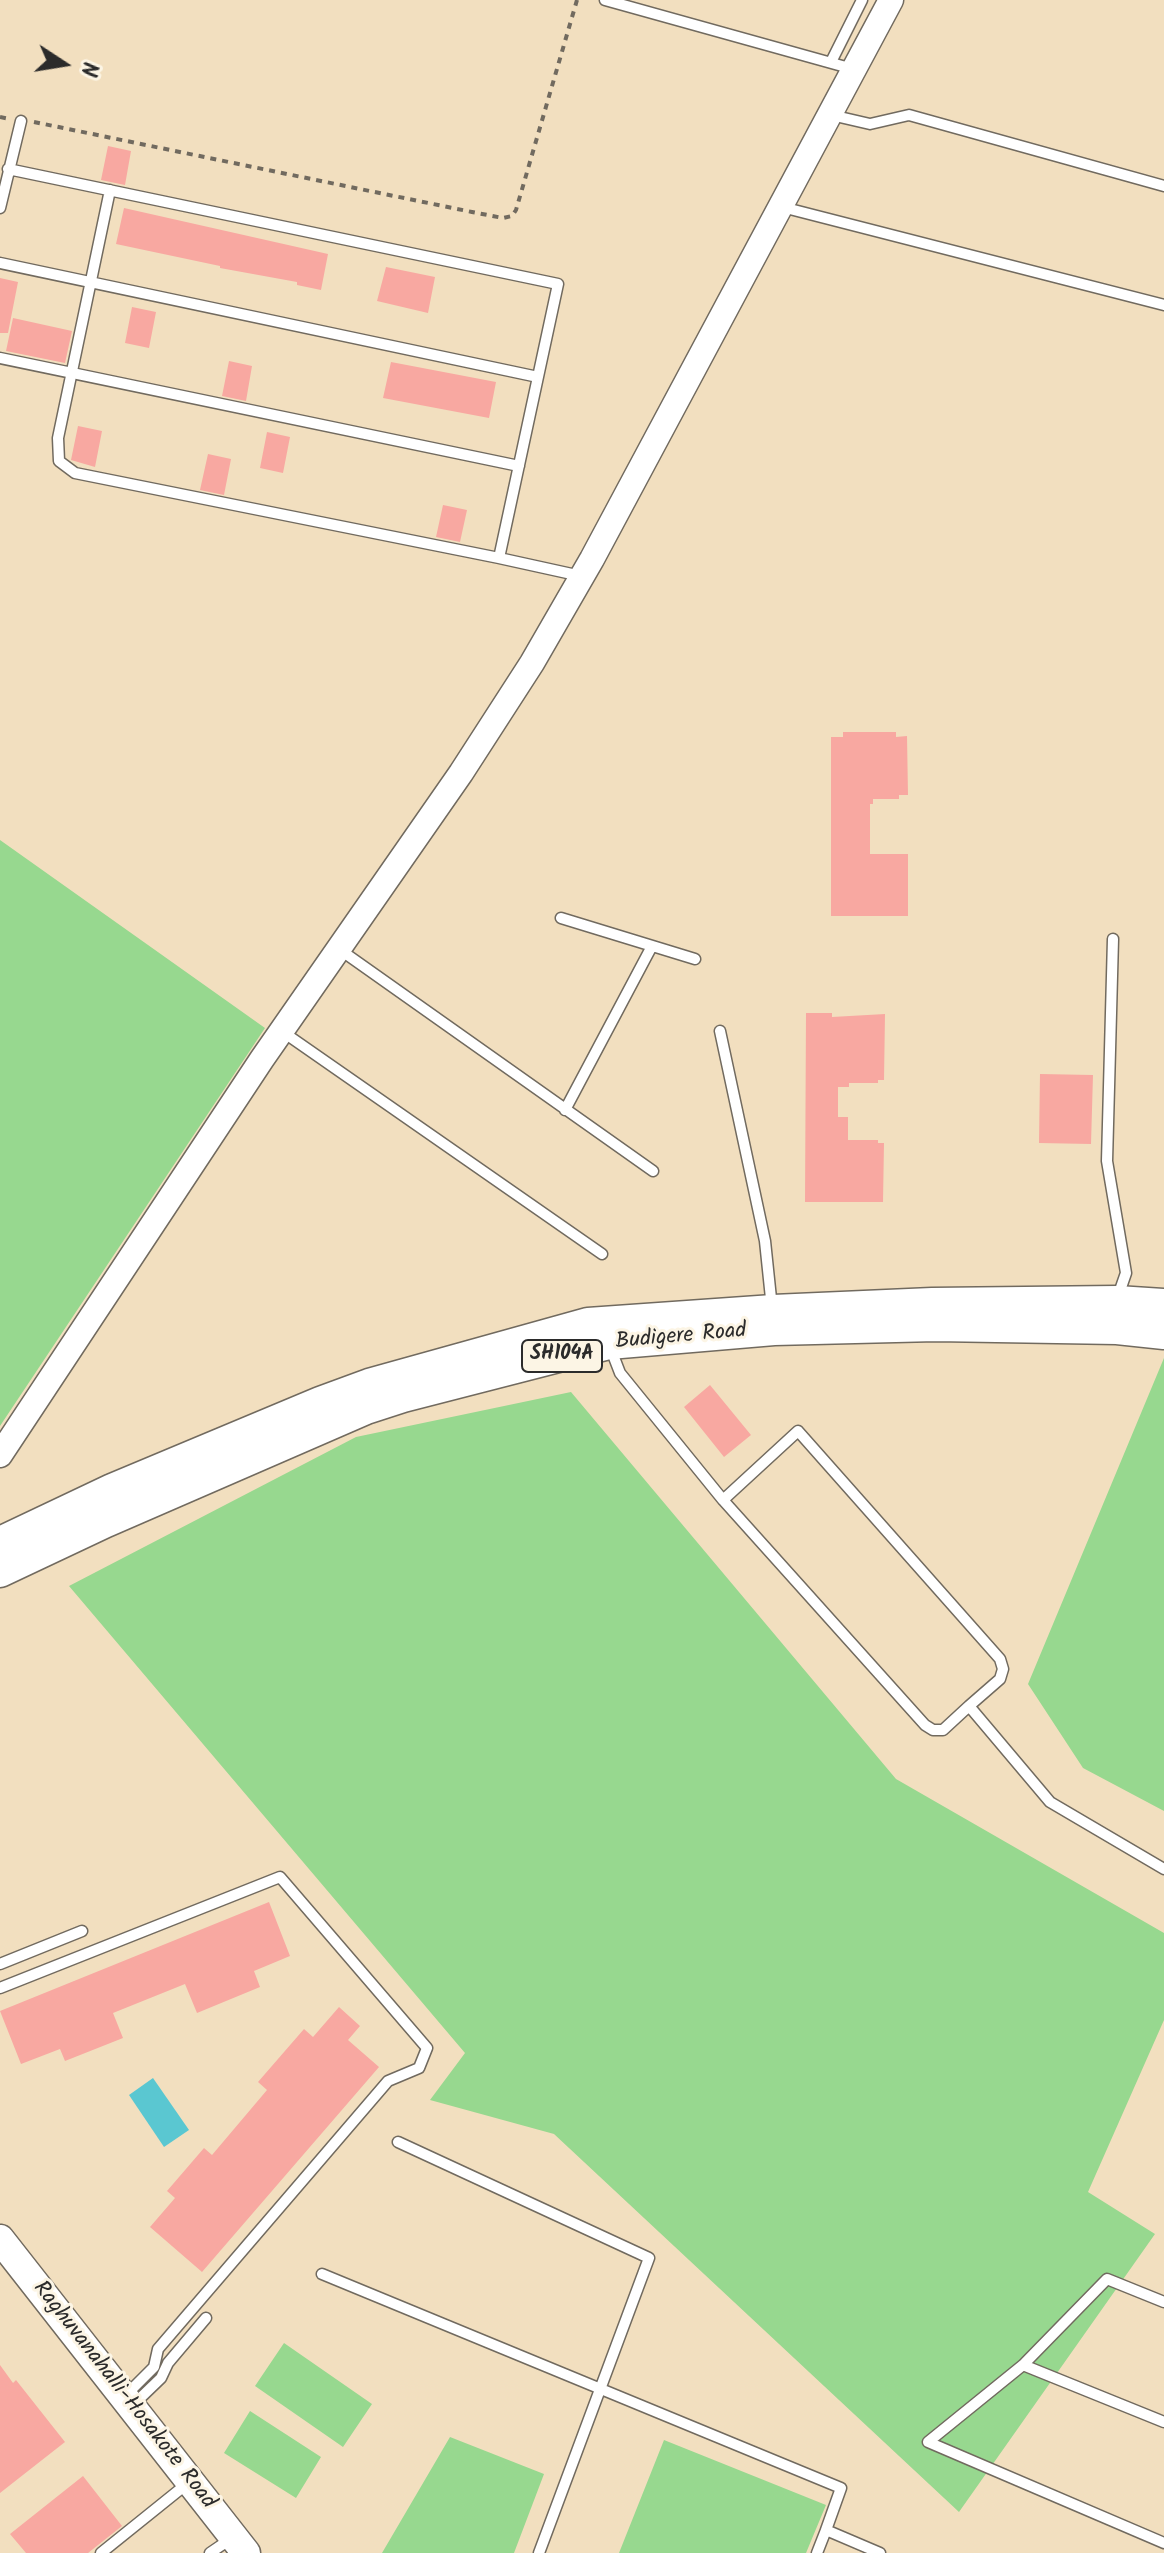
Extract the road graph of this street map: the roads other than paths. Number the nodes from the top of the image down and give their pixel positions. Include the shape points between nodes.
1 (605, 0) edge
2 (862, 0) edge
3 (891, 0) edge
4 (842, 66) junction
5 (829, 115) junction
6 (21, 121) road end
7 (8, 169) junction
8 (1164, 186) edge
9 (110, 190) junction
10 (780, 206) junction
11 (0, 208) edge
12 (0, 263) edge
13 (91, 283) junction
14 (1164, 305) edge
15 (0, 358) edge
16 (71, 374) junction
17 (538, 377) junction
18 (519, 466) junction
19 (499, 558) junction
20 (581, 576) junction
21 (561, 918) dead end
22 (1113, 939) dead end
23 (652, 946) junction
24 (338, 948) junction
25 (695, 959) dead end
26 (281, 1031) junction
27 (720, 1031) dead end
28 (565, 1110) junction
29 (653, 1171) dead end
30 (602, 1254) dead end
31 (1117, 1301) junction
32 (1164, 1304) edge
33 (773, 1310) junction
34 (1164, 1334) edge
35 (609, 1344) junction
36 (0, 1455) edge
37 (723, 1500) junction
38 (0, 1542) edge
39 (0, 1572) edge
40 (969, 1706) junction
41 (1164, 1869) edge
42 (82, 1931) dead end
43 (0, 1964) edge
44 (0, 1988) edge
45 (398, 2142) dead end
46 (0, 2239) edge
47 (322, 2274) dead end
48 (1164, 2302) edge
49 (206, 2318) dead end
50 (1023, 2365) junction
51 (600, 2388) junction
52 (128, 2402) junction
53 (1164, 2422) edge
54 (190, 2482) junction
55 (826, 2530) junction
56 (1164, 2543) edge
57 (240, 2545) edge
58 (101, 2553) edge
59 (210, 2553) edge
60 (539, 2553) edge
61 (817, 2553) edge
62 (880, 2553) edge

1 - 4 lane
2 - 4 lane
3 - 4 street
4 - 5 street
5 - 8 lane via 870,124 909,115
5 - 10 street
6 - 7 lane
7 - 9 lane
7 - 11 lane
9 - 13 lane
9 - 17 lane via 558,284
10 - 14 lane
10 - 20 street
12 - 13 lane
13 - 16 lane
13 - 17 lane
15 - 16 lane
16 - 18 lane
16 - 19 lane via 58,438 59,461 75,473
17 - 18 lane
18 - 19 lane
19 - 20 lane
20 - 24 street via 469,760
21 - 23 lane
22 - 31 lane via 1107,1161 1126,1273
23 - 25 lane
23 - 28 lane
24 - 26 street
24 - 28 lane
26 - 30 lane
26 - 36 street
27 - 33 lane via 765,1241
28 - 29 lane
31 - 32 main road, Budigere Road / SH104A
31 - 33 main road, Budigere Road / SH104A
33 - 38 main road, Budigere Road / SH104A via 588,1323 369,1384 112,1489
34 - 35 main road, Budigere Road / SH104A via 936,1326 774,1330
35 - 37 lane via 620,1373
35 - 39 main road, Budigere Road / SH104A via 366,1409
37 - 40 lane via 925,1725 943,1730
37 - 40 lane via 798,1431 1000,1659 1000,1679
40 - 41 lane via 1050,1802
42 - 43 lane
44 - 52 lane via 280,1877 427,2048 419,2068 388,2081 158,2349 154,2367
45 - 51 lane via 649,2258
46 - 52 main road, Raghuvanahalli-Hosakote Road
47 - 51 lane
48 - 50 lane via 1107,2279
49 - 52 lane via 161,2378
50 - 53 lane
50 - 56 lane via 928,2442
51 - 55 lane via 841,2488
51 - 60 lane
52 - 54 main road, Raghuvanahalli-Hosakote Road
54 - 57 main road, Raghuvanahalli-Hosakote Road
54 - 58 lane
55 - 61 lane
55 - 62 lane
57 - 59 lane

